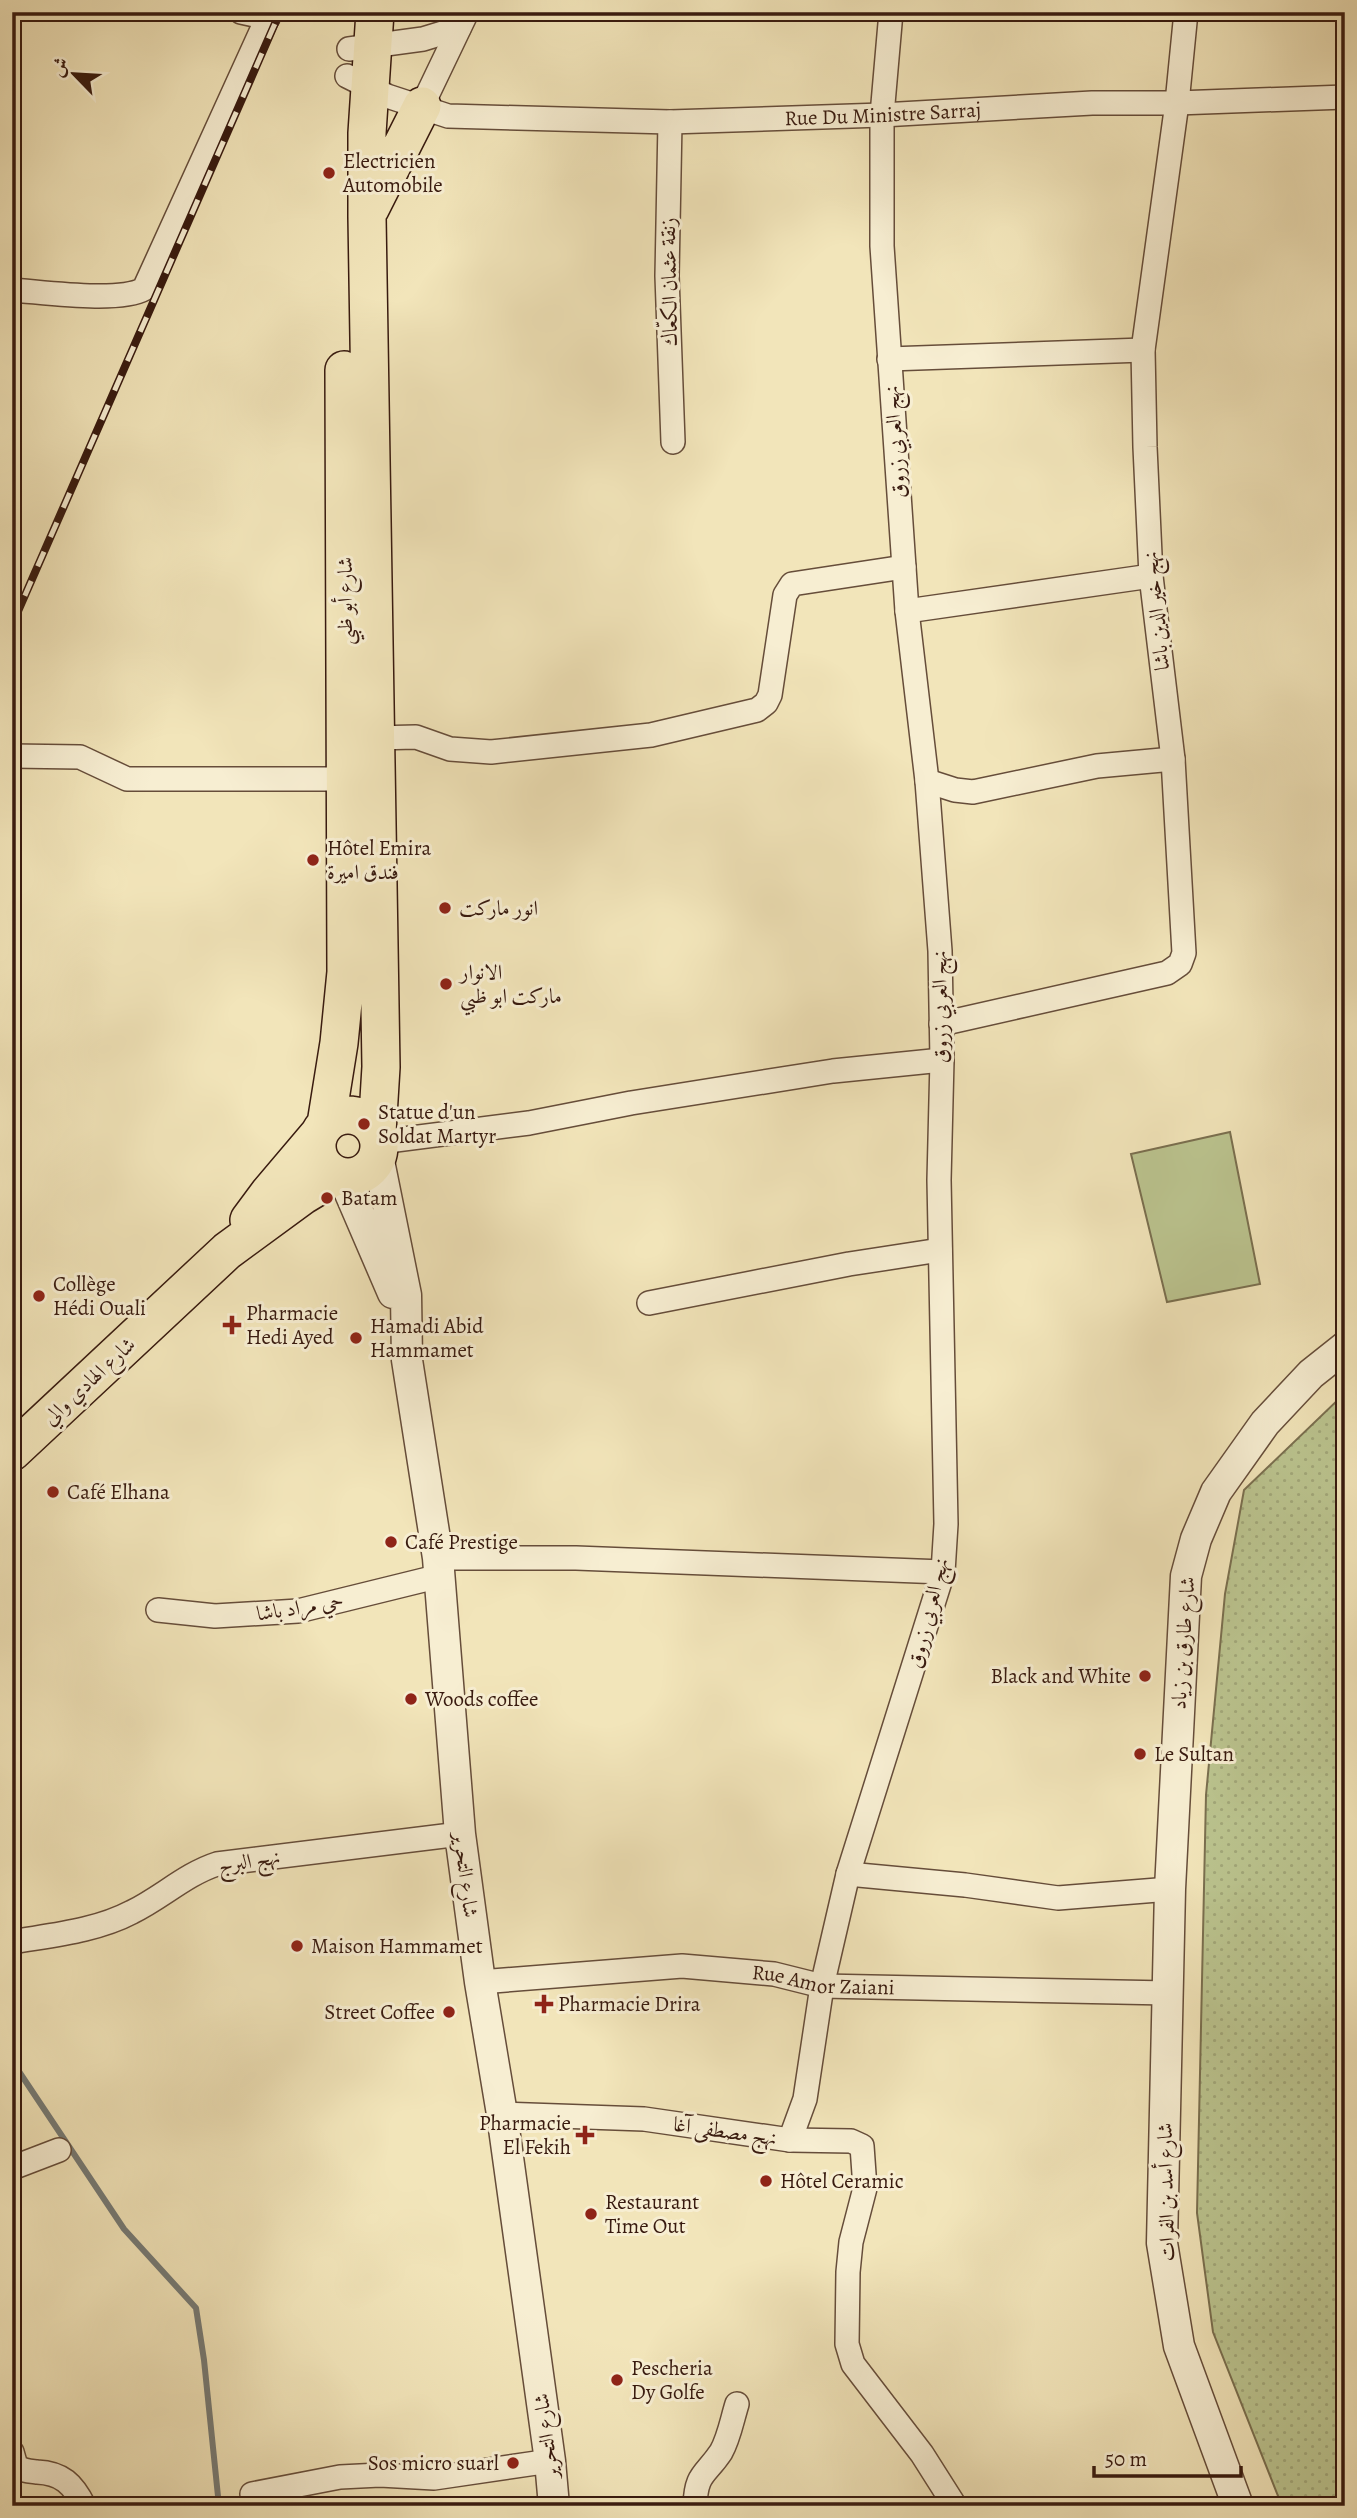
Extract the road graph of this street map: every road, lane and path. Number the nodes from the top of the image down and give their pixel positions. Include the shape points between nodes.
1 (241, 12) edge
2 (351, 12) edge
3 (891, 12) edge
4 (1186, 12) edge
5 (269, 15) edge
6 (463, 20) edge
7 (362, 54) edge
8 (1345, 97) edge
9 (1177, 103) junction
10 (422, 106) junction
11 (882, 115) junction
12 (670, 122) junction
13 (367, 217) junction
14 (12, 290) edge
15 (1143, 350) junction
16 (889, 359) junction
17 (673, 442) dead end
18 (904, 567) junction
19 (1151, 576) junction
20 (907, 611) junction
21 (359, 644) junction
22 (374, 738) junction
23 (12, 756) edge
24 (1173, 759) junction
25 (346, 779) junction
26 (927, 781) junction
27 (942, 1024) junction
28 (942, 1060) junction
29 (322, 1129) junction
30 (378, 1144) junction
31 (340, 1176) junction
32 (940, 1250) junction
33 (227, 1251) junction
34 (400, 1296) junction
35 (649, 1303) dead end
36 (1345, 1347) edge
37 (12, 1452) edge
38 (439, 1567) junction
39 (943, 1572) junction
40 (158, 1610) dead end
41 (460, 1834) junction
42 (848, 1874) junction
43 (1170, 1889) junction
44 (12, 1942) edge
45 (480, 1982) junction
46 (821, 1986) junction
47 (1168, 1993) junction
48 (502, 2114) junction
49 (790, 2140) junction
50 (59, 2150) dead end
51 (12, 2168) edge
52 (737, 2404) dead end
53 (12, 2452) edge
54 (550, 2461) junction
55 (252, 2494) dead end
56 (84, 2506) edge
57 (554, 2506) edge
58 (695, 2506) edge
59 (955, 2506) edge
60 (1238, 2506) edge

1 - 5 street
2 - 7 main road, شارع أبو ظبي
3 - 11 street, نهج العربي زروق
4 - 9 street, نهج خير الدين باشا
5 - 14 street via 144,289 97,296
6 - 7 street via 423,39
6 - 10 street
7 - 10 street, Rue Du Ministre Sarraj via 394,99
7 - 13 main road, شارع أبو ظبي
7 - 21 main road, شارع أبو ظبي via 344,129 343,233
8 - 9 street, Rue Du Ministre Sarraj
9 - 11 street, Rue Du Ministre Sarraj
9 - 15 street, نهج خير الدين باشا
10 - 12 street, Rue Du Ministre Sarraj via 448,116
10 - 13 main road
11 - 12 street, Rue Du Ministre Sarraj
11 - 16 street, نهج العربي زروق via 882,246
12 - 17 street, زنقة عثمان الكعّاك via 667,276
13 - 21 main road, شارع أبو ظبي
15 - 16 street
15 - 19 street, نهج خير الدين باشا
16 - 18 street, نهج العربي زروق
18 - 20 street, نهج العربي زروق
18 - 22 street via 792,583 785,595 770,695 757,710 651,735 491,752 450,749 416,737
19 - 20 street
19 - 24 street, نهج خير الدين باشا
20 - 26 street, نهج العربي زروق
21 - 22 main road, شارع أبو ظبي
21 - 25 main road, شارع أبو ظبي
22 - 30 main road, شارع أبو ظبي via 381,1067
23 - 25 street via 80,757 127,779
24 - 26 street via 1097,766 973,792
24 - 27 street, نهج خير الدين باشا via 1184,953 1180,964 1167,973
25 - 29 main road, شارع أبو ظبي via 346,972 339,1043
26 - 27 street, نهج العربي زروق
27 - 28 street, نهج العربي زروق
28 - 30 street via 833,1071
28 - 32 street, نهج العربي زروق
29 - 30 main road via 336,1116 359,1116 370,1122
29 - 31 main road via 319,1158 326,1169
29 - 33 main road, شارع الهادي والي
30 - 31 main road via 373,1166 364,1173
30 - 34 street, شارع التحرير
31 - 33 main road, شارع الهادي والي via 302,1195
31 - 34 street, شارع التحرير
32 - 35 street
32 - 39 street, نهج العربي زروق
33 - 37 main road, شارع الهادي والي
34 - 38 street, شارع التحرير
36 - 43 street, شارع طارق بن زياد via 1311,1374 1265,1423 1216,1492 1196,1539 1186,1576
38 - 39 street, حي مراد باشا via 563,1558
38 - 40 street, حي مراد باشا via 298,1611 215,1616
38 - 41 street, شارع التحرير
39 - 42 street, نهج العربي زروق
41 - 44 street, نهج البرج via 217,1864 107,1924
41 - 45 street, شارع التحرير
42 - 43 street via 1058,1898
42 - 46 street, نهج العربي زروق
43 - 47 street, شارع طارق بن زياد
45 - 46 street, Rue Amor Zaiani via 682,1966 774,1974
45 - 48 street, شارع التحرير
46 - 47 street, Rue Amor Zaiani
46 - 49 street, نهج مصطفى آغا via 810,2076
47 - 60 street, شارع أسد بن الفرات via 1164,2254 1179,2346
48 - 49 street, نهج مصطفى آغا via 644,2119
48 - 54 street, شارع التحرير
49 - 59 street via 851,2141 862,2146 865,2188 851,2242 847,2344 853,2364 922,2454
50 - 51 street
52 - 58 street via 726,2442 699,2477
53 - 56 street via 16,2466 23,2471 66,2479
54 - 55 street via 434,2478 340,2477
54 - 57 street, شارع التحرير

